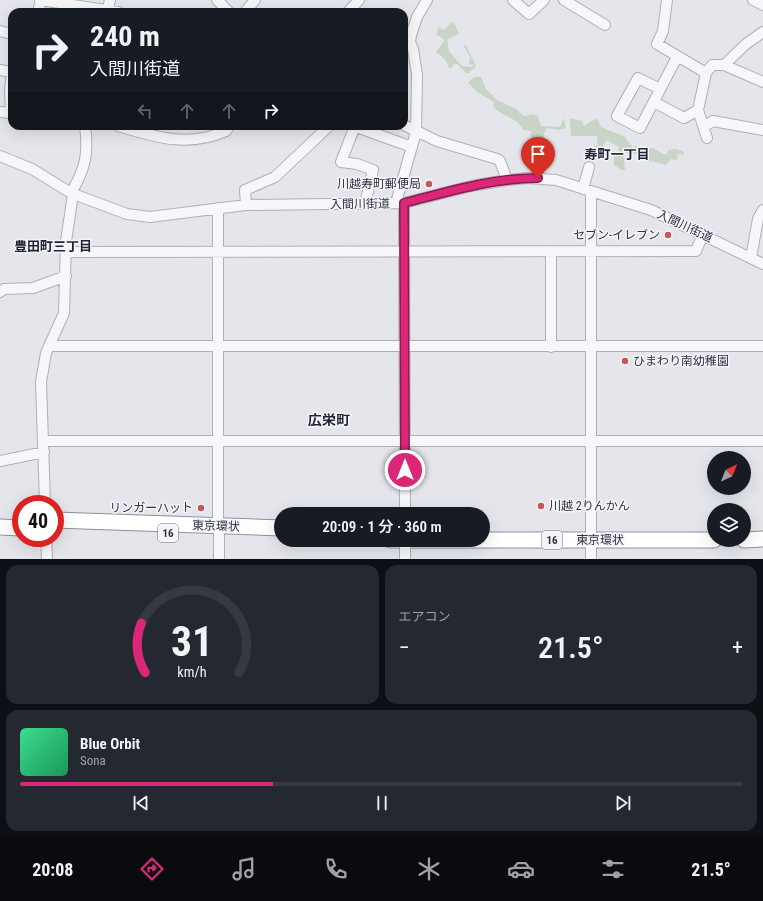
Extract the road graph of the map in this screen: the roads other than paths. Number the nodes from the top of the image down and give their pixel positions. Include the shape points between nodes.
1 (40, 0) edge
2 (217, 0) edge
3 (359, 0) edge
4 (427, 0) edge
5 (513, 0) edge
6 (544, 0) edge
7 (564, 0) edge
8 (667, 0) edge
9 (753, 0) edge
10 (763, 5) edge
11 (89, 8) edge
12 (225, 8) edge
13 (352, 8) edge
14 (605, 25) dead end
15 (763, 32) edge
16 (677, 57) junction
17 (724, 65) junction
18 (706, 73) junction
19 (763, 82) edge
20 (660, 89) junction
21 (654, 102) junction
22 (698, 110) junction
23 (704, 126) junction
24 (408, 127) edge
25 (86, 130) edge
26 (139, 130) edge
27 (227, 130) edge
28 (325, 130) edge
29 (353, 130) edge
30 (365, 130) edge
31 (763, 130) edge
32 (416, 132) junction
33 (707, 138) dead end
34 (412, 147) junction
35 (0, 156) edge
36 (589, 167) dead end
37 (507, 180) junction
38 (587, 190) junction
39 (72, 194) junction
40 (400, 203) junction
41 (365, 204) junction
42 (246, 205) junction
43 (218, 208) junction
44 (763, 211) edge
45 (703, 234) junction
46 (405, 251) junction
47 (551, 251) junction
48 (590, 251) junction
49 (67, 252) junction
50 (218, 252) junction
51 (751, 258) junction
52 (763, 264) edge
53 (66, 276) junction
54 (0, 292) edge
55 (49, 346) junction
56 (405, 346) junction
57 (591, 346) junction
58 (763, 346) edge
59 (219, 347) junction
60 (552, 347) junction
61 (405, 440) junction
62 (43, 441) junction
63 (218, 441) junction
64 (590, 441) junction
65 (763, 441) edge
66 (44, 452) junction
67 (0, 461) edge
68 (45, 495) edge
69 (405, 507) edge
70 (0, 518) edge
71 (12, 519) edge
72 (64, 521) edge
73 (0, 527) edge
74 (12, 528) edge
75 (274, 528) edge
76 (64, 529) edge
77 (219, 531) junction
78 (490, 532) edge
79 (707, 532) edge
80 (751, 533) edge
81 (763, 533) edge
82 (274, 535) edge
83 (591, 536) junction
84 (490, 538) edge
85 (763, 539) edge
86 (707, 540) edge
87 (751, 540) edge
88 (46, 547) edge
89 (405, 547) edge
90 (47, 559) edge
91 (219, 559) edge
92 (405, 559) edge
93 (591, 559) edge

1 - 11 street
2 - 12 street
3 - 13 street
4 - 32 street via 417,17 410,43 417,74
5 - 6 street via 529,14
7 - 14 street
8 - 16 street via 663,31 656,44
9 - 10 street
15 - 17 street
16 - 18 street
16 - 20 street
17 - 18 street via 712,65
17 - 19 street
18 - 22 street
20 - 21 street
20 - 21 street via 638,78 617,116 640,128
21 - 22 street via 684,118
22 - 23 street
23 - 31 street via 713,121
23 - 33 street
24 - 32 street
25 - 39 street via 87,157
26 - 27 street via 169,140 199,139
28 - 42 street via 275,177 245,190
29 - 41 street via 341,162 373,170
30 - 34 street
32 - 34 street
32 - 37 street via 466,151 497,159
34 - 40 street
35 - 39 street, 入間川街道 via 32,169
36 - 38 street
37 - 38 street, 入間川街道 via 556,180
37 - 40 street, 入間川街道
38 - 45 street, 入間川街道 via 651,210
38 - 48 street
39 - 43 street, 入間川街道 via 139,217
39 - 49 street
40 - 41 street, 入間川街道
40 - 46 street
41 - 42 street, 入間川街道
42 - 43 street, 入間川街道
43 - 50 street
44 - 51 street via 758,219
45 - 48 street via 696,251
45 - 51 street, 入間川街道
46 - 47 street
46 - 50 street
46 - 56 street
47 - 48 street
47 - 60 street
48 - 57 street
49 - 50 street
49 - 53 street
50 - 59 street
51 - 52 street, 入間川街道
53 - 54 street via 32,288 4,289
53 - 55 street via 64,313
55 - 59 street
55 - 62 street via 41,382
56 - 59 street
56 - 60 street
56 - 61 street
57 - 58 street
57 - 60 street
57 - 64 street
59 - 63 street
61 - 63 street
61 - 64 street
61 - 69 street
62 - 63 street
62 - 66 street
63 - 77 street
64 - 65 street
64 - 83 street
66 - 67 street
66 - 68 street
70 - 71 highway
72 - 77 highway, 東京環状 / 16
73 - 74 highway
75 - 77 highway, 東京環状 / 16
76 - 77 highway, 東京環状 / 16
77 - 82 highway, 東京環状 / 16
77 - 91 street
78 - 83 highway, 東京環状 / 16
79 - 83 highway, 東京環状 / 16
80 - 81 highway
83 - 84 highway, 東京環状 / 16
83 - 86 highway, 東京環状 / 16
83 - 93 street
85 - 87 highway
88 - 90 street
89 - 92 street

